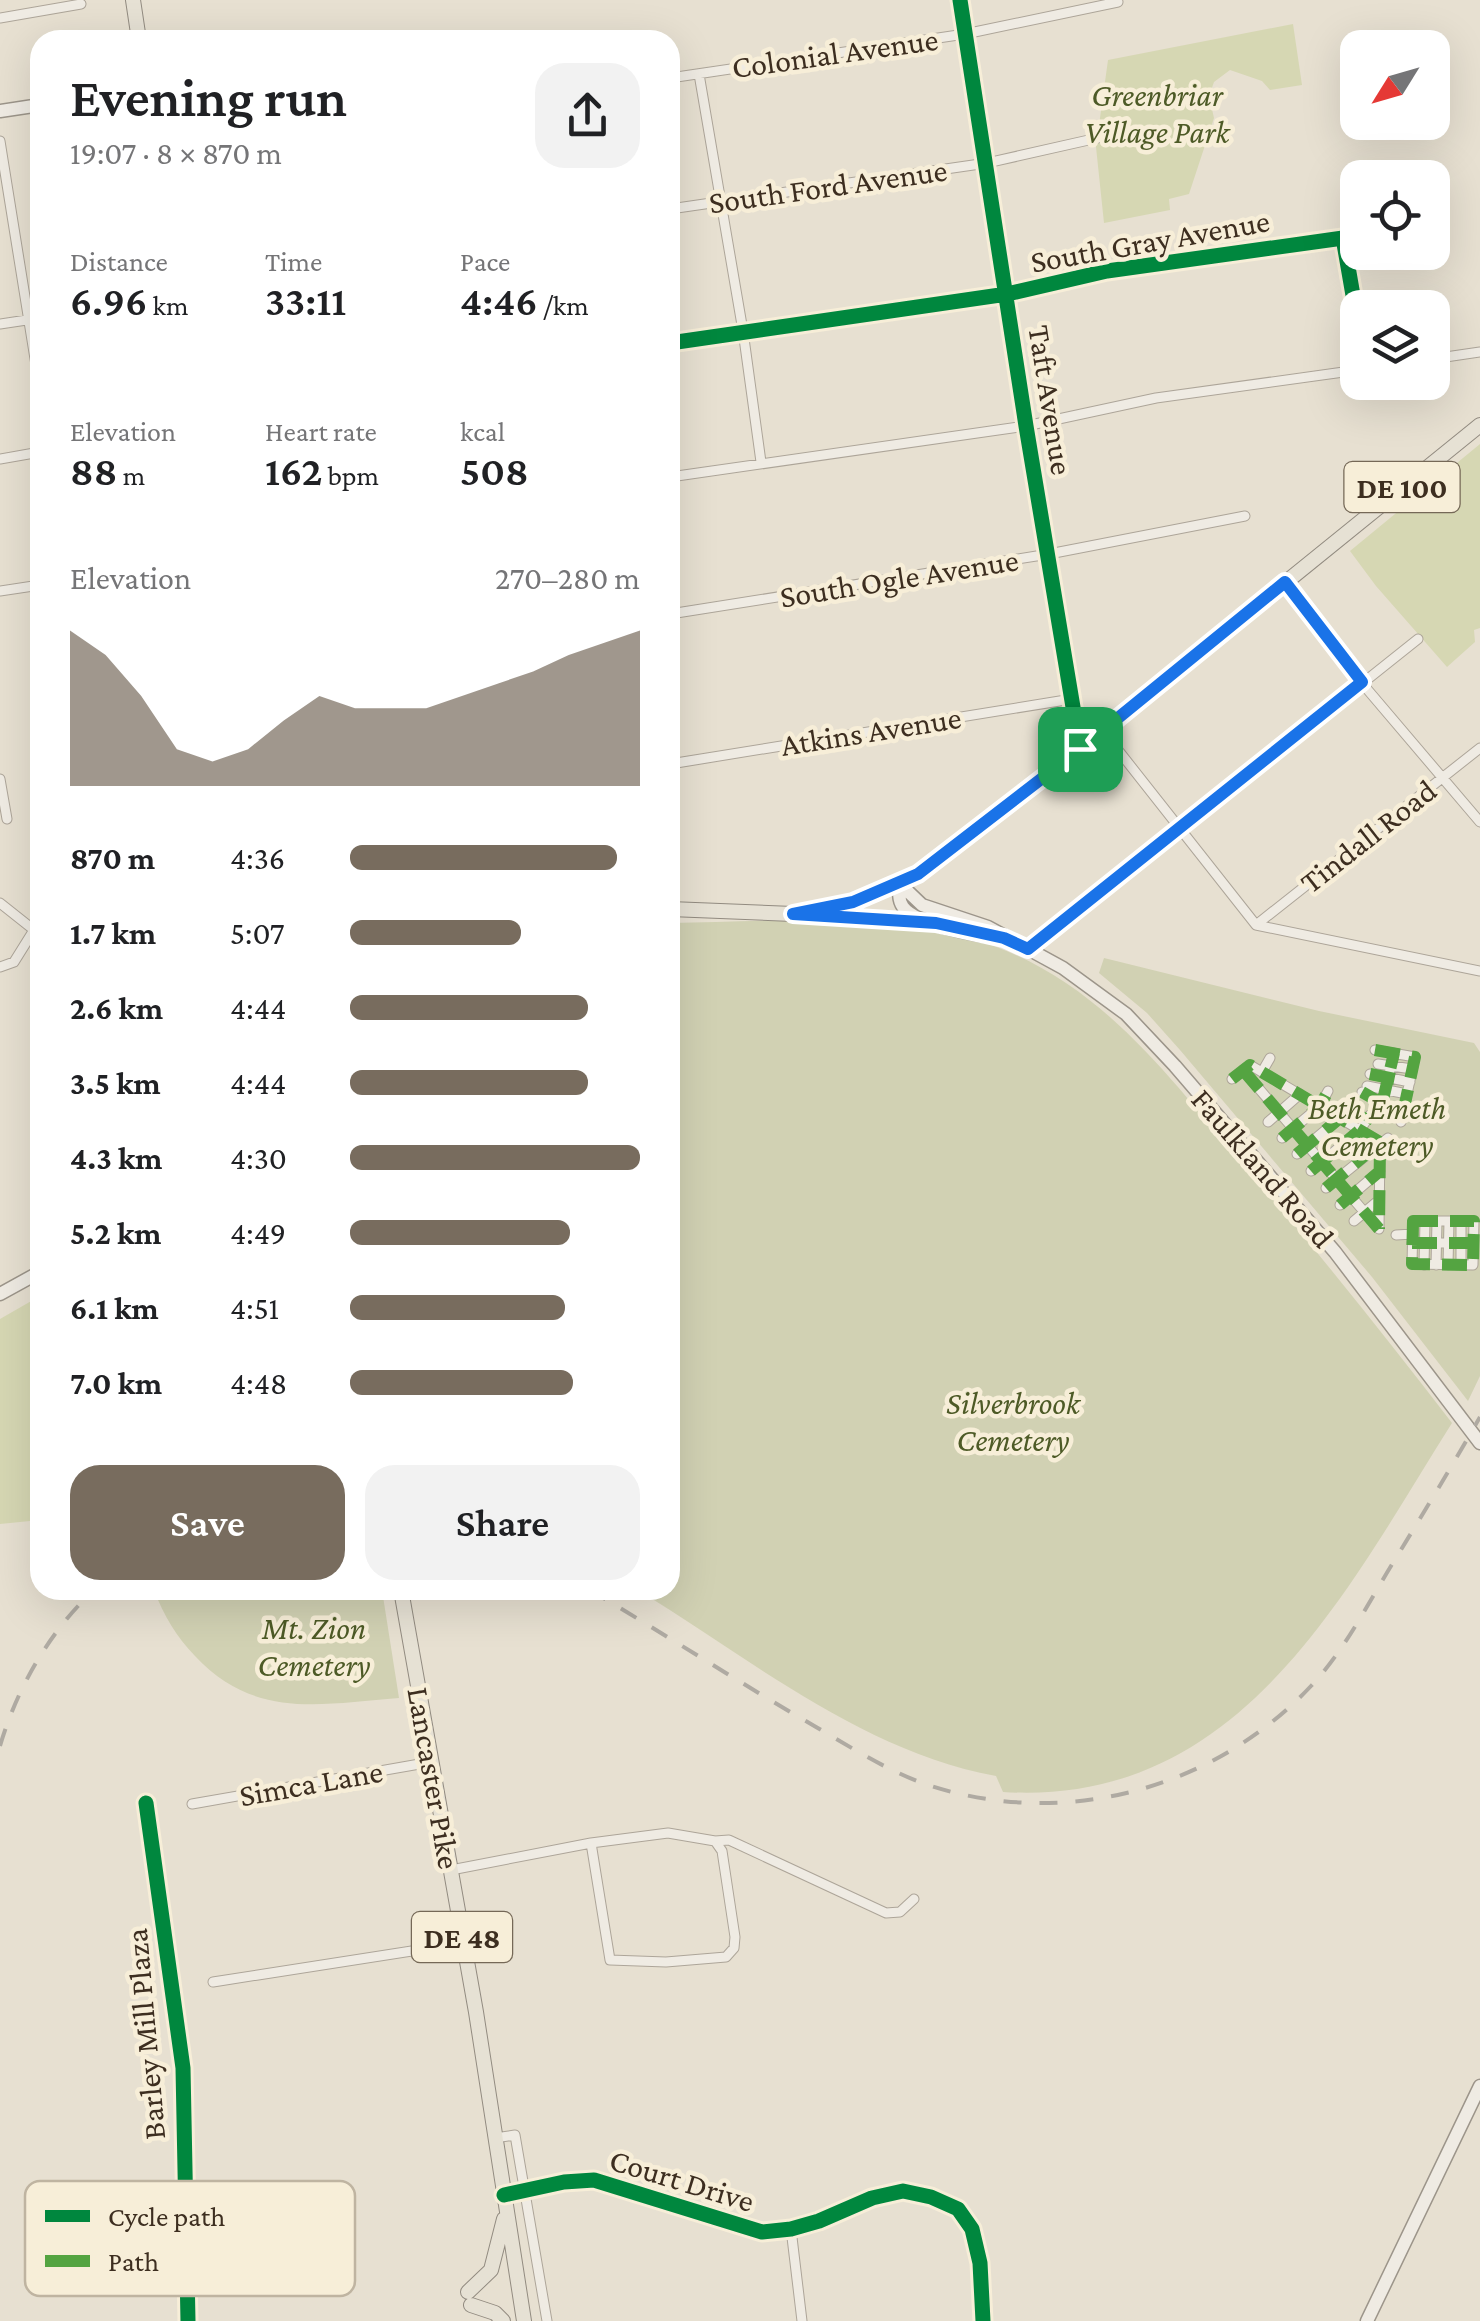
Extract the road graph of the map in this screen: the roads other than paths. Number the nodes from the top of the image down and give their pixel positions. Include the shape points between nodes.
1 (132, 0) edge
2 (960, 0) edge
3 (1118, 2) edge
4 (80, 4) dead end
5 (0, 18) edge
6 (137, 30) edge
7 (965, 34) junction
8 (698, 74) junction
9 (680, 77) edge
10 (30, 106) edge
11 (0, 111) edge
12 (1102, 137) dead end
13 (0, 141) edge
14 (986, 163) junction
15 (720, 201) junction
16 (680, 207) edge
17 (1352, 290) edge
18 (1007, 294) junction
19 (28, 320) junction
20 (0, 324) edge
21 (743, 331) junction
22 (30, 332) edge
23 (680, 340) edge
24 (1480, 352) edge
25 (1450, 356) edge
26 (1340, 372) edge
27 (1480, 425) edge
28 (1026, 426) junction
29 (30, 454) edge
30 (0, 459) edge
31 (760, 462) junction
32 (680, 475) edge
33 (1245, 516) dead end
34 (1050, 554) junction
35 (1285, 582) junction
36 (30, 587) edge
37 (0, 592) edge
38 (680, 612) edge
39 (1418, 639) dead end
40 (1362, 682) junction
41 (1072, 698) junction
42 (1102, 731) junction
43 (1480, 748) edge
44 (1080, 749) junction
45 (680, 762) edge
46 (0, 779) edge
47 (1440, 779) junction
48 (7, 819) dead end
49 (1480, 822) edge
50 (1181, 828) junction
51 (900, 884) junction
52 (0, 903) edge
53 (680, 909) edge
54 (793, 914) junction
55 (936, 923) junction
56 (30, 924) edge
57 (1256, 925) junction
58 (1004, 938) junction
59 (30, 939) edge
60 (1028, 949) junction
61 (0, 967) edge
62 (1480, 971) edge
63 (1375, 1050) dead end
64 (1394, 1053) junction
65 (1270, 1058) dead end
66 (1378, 1064) dead end
67 (1391, 1066) junction
68 (1244, 1070) junction
69 (1412, 1070) junction
70 (1262, 1072) junction
71 (1370, 1074) dead end
72 (1388, 1078) junction
73 (1232, 1079) dead end
74 (1280, 1082) junction
75 (1410, 1082) junction
76 (1385, 1090) junction
77 (1328, 1091) dead end
78 (1300, 1094) junction
79 (1407, 1094) junction
80 (1265, 1095) junction
81 (1382, 1104) junction
82 (1320, 1106) junction
83 (1279, 1112) junction
84 (1370, 1116) dead end
85 (1340, 1118) junction
86 (1268, 1122) dead end
87 (1293, 1129) junction
88 (1360, 1130) junction
89 (1282, 1138) dead end
90 (1384, 1140) junction
91 (1308, 1146) junction
92 (1296, 1154) dead end
93 (1322, 1162) junction
94 (1311, 1171) dead end
95 (1380, 1171) junction
96 (1336, 1179) junction
97 (1326, 1188) dead end
98 (1350, 1196) junction
99 (1380, 1200) junction
100 (1340, 1205) dead end
101 (1365, 1212) junction
102 (1354, 1221) dead end
103 (1431, 1221) junction
104 (1449, 1221) junction
105 (1462, 1221) junction
106 (1396, 1235) dead end
107 (1412, 1238) junction
108 (1430, 1243) junction
109 (1448, 1243) junction
110 (1461, 1243) junction
111 (1473, 1243) junction
112 (1430, 1265) junction
113 (1448, 1265) junction
114 (1460, 1265) junction
115 (30, 1278) edge
116 (0, 1294) edge
117 (1480, 1443) edge
118 (403, 1600) edge
119 (431, 1762) junction
120 (146, 1803) dead end
121 (192, 1804) dead end
122 (715, 1840) junction
123 (591, 1843) junction
124 (451, 1870) junction
125 (914, 1899) dead end
126 (463, 1942) junction
127 (213, 1982) dead end
128 (1480, 2086) edge
129 (495, 2138) junction
130 (185, 2181) edge
131 (525, 2190) junction
132 (504, 2195) junction
133 (506, 2213) junction
134 (791, 2229) junction
135 (188, 2296) edge
136 (188, 2321) edge
137 (503, 2321) edge
138 (524, 2321) edge
139 (547, 2321) edge
140 (802, 2321) edge
141 (983, 2321) edge
142 (1367, 2321) edge

1 - 6 main road
2 - 7 street, Taft Avenue
3 - 7 street, Colonial Avenue
4 - 5 street
7 - 8 street, Colonial Avenue
7 - 14 street, Taft Avenue
8 - 9 street, Colonial Avenue
8 - 15 street
10 - 11 main road
12 - 14 street, South Ford Avenue
13 - 19 street
14 - 15 street, South Ford Avenue
14 - 18 street, Taft Avenue
15 - 16 street, South Ford Avenue
15 - 21 street
17 - 18 street, South Gray Avenue via 1343,238 1107,271
18 - 21 street, South Gray Avenue
18 - 28 street, Taft Avenue
19 - 20 street
19 - 22 street
21 - 23 street, South Gray Avenue
21 - 31 street
24 - 25 street
26 - 28 street via 1156,398
27 - 35 main road, DE 100
28 - 31 street
28 - 34 street, Taft Avenue
29 - 30 street
31 - 32 street
33 - 34 street, South Ogle Avenue
34 - 38 street, South Ogle Avenue
34 - 41 street, Taft Avenue
35 - 40 street
35 - 42 main road, DE 100
36 - 37 street
39 - 40 street
40 - 47 street
40 - 50 street
41 - 44 street, Taft Avenue
41 - 45 street, Atkins Avenue
42 - 44 main road, DE 100
42 - 50 street
43 - 47 street, Tindall Road
44 - 51 main road, DE 100
46 - 48 street
47 - 49 street
47 - 57 street, Tindall Road
50 - 57 street
50 - 60 street
51 - 54 main road, DE 100
51 - 55 main road, Faulkland Road via 902,906
51 - 58 main road, Faulkland Road via 922,905
52 - 56 street
53 - 54 main road, DE 100
54 - 55 main road
55 - 58 main road, Faulkland Road
57 - 62 street
58 - 60 main road, Faulkland Road
59 - 61 street via 14,962
60 - 117 main road, Faulkland Road via 1094,989 1152,1041 1334,1252
63 - 64 street
64 - 67 street
64 - 69 street via 1415,1057
65 - 70 street
66 - 67 street
67 - 69 street
67 - 72 street
68 - 70 street via 1250,1064
68 - 73 street
68 - 80 street
69 - 75 street
70 - 74 street
71 - 72 street
72 - 75 street
72 - 76 street
74 - 78 street
74 - 80 street
75 - 79 street
76 - 79 street
76 - 81 street
76 - 81 street via 1364,1089
77 - 82 street
78 - 82 street
78 - 83 street
79 - 81 street via 1402,1119
80 - 83 street
82 - 85 street
82 - 87 street
83 - 86 street
83 - 87 street
84 - 88 street
85 - 88 street
85 - 91 street
87 - 89 street
87 - 91 street
88 - 90 street
88 - 93 street
90 - 95 street
90 - 96 street
91 - 92 street
91 - 93 street
93 - 94 street
93 - 96 street
95 - 98 street
95 - 99 street
96 - 97 street
96 - 98 street
98 - 100 street
98 - 101 street
99 - 101 street
99 - 101 street via 1379,1229
101 - 102 street
103 - 104 street
103 - 107 street via 1413,1221
103 - 108 street
104 - 105 street
104 - 109 street
105 - 110 street
105 - 111 street via 1474,1221
106 - 107 street
107 - 108 street
107 - 112 street via 1412,1264
108 - 109 street
108 - 112 street
109 - 110 street
109 - 113 street
110 - 111 street
110 - 114 street
111 - 114 street via 1473,1265
112 - 113 street
113 - 114 street
115 - 116 main road
118 - 119 main road, Lancaster Pike / DE 48
119 - 121 street, Simca Lane
119 - 124 main road, Lancaster Pike / DE 48
120 - 130 street, Barley Mill Plaza via 183,2068
122 - 123 street via 668,1832
122 - 123 street via 734,1948 726,1957 666,1962 610,1960
122 - 125 street via 729,1840 886,1913 900,1912
123 - 124 street
124 - 126 main road, Lancaster Pike / DE 48
126 - 127 street
126 - 129 main road, Lancaster Pike / DE 48
128 - 142 main road
129 - 131 street via 515,2135
129 - 132 main road, Lancaster Pike / DE 48
131 - 132 street, Court Drive
131 - 134 street, Court Drive via 594,2180 762,2232
131 - 139 street
132 - 133 main road, Lancaster Pike / DE 48
133 - 137 main road via 492,2270 469,2299
133 - 138 main road, Lancaster Pike / DE 48
134 - 140 street
134 - 141 street, Court Drive via 872,2198 902,2191 931,2196 958,2209 972,2229
135 - 136 street, Barley Mill Plaza

